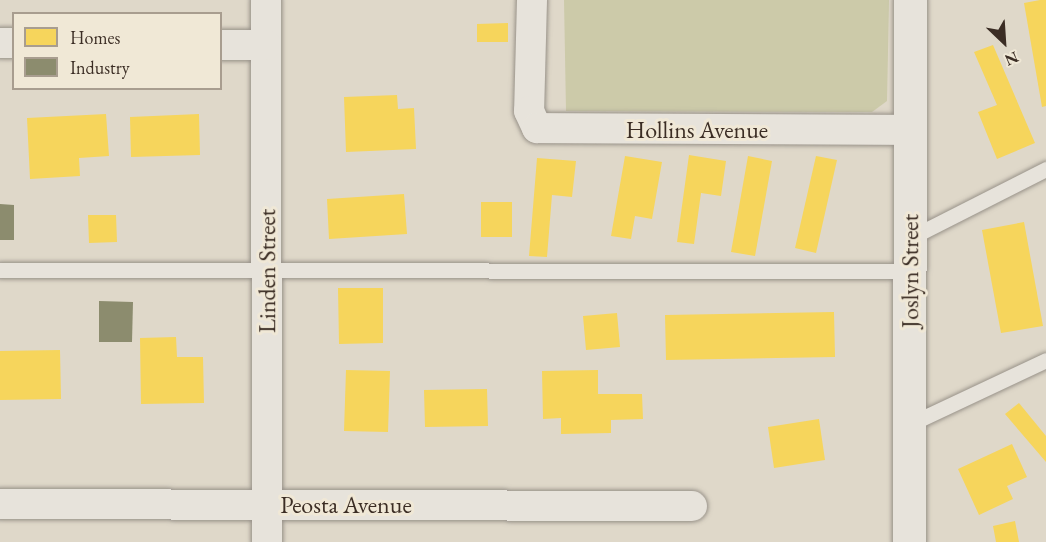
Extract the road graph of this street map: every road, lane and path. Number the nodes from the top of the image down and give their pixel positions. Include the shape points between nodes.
1 (266, 0) edge
2 (532, 0) edge
3 (910, 0) edge
4 (222, 45) edge
5 (267, 45) junction
6 (910, 130) junction
7 (1046, 169) edge
8 (910, 238) junction
9 (0, 270) edge
10 (267, 270) junction
11 (910, 271) junction
12 (1046, 360) edge
13 (910, 424) junction
14 (0, 504) edge
15 (267, 505) junction
16 (692, 506) dead end
17 (267, 542) edge
18 (909, 542) edge

1 - 5 street, Linden Street
2 - 6 street, Hollins Avenue via 529,111 537,128
3 - 6 street, Joslyn Street
4 - 5 street
5 - 10 street, Linden Street
6 - 8 street, Joslyn Street
7 - 8 lane
8 - 11 street, Joslyn Street
9 - 10 lane
10 - 11 lane
10 - 15 street, Linden Street
11 - 13 street, Joslyn Street
12 - 13 lane
13 - 18 street, Joslyn Street
14 - 15 street, Peosta Avenue
15 - 16 street, Peosta Avenue
15 - 17 street, Linden Street

